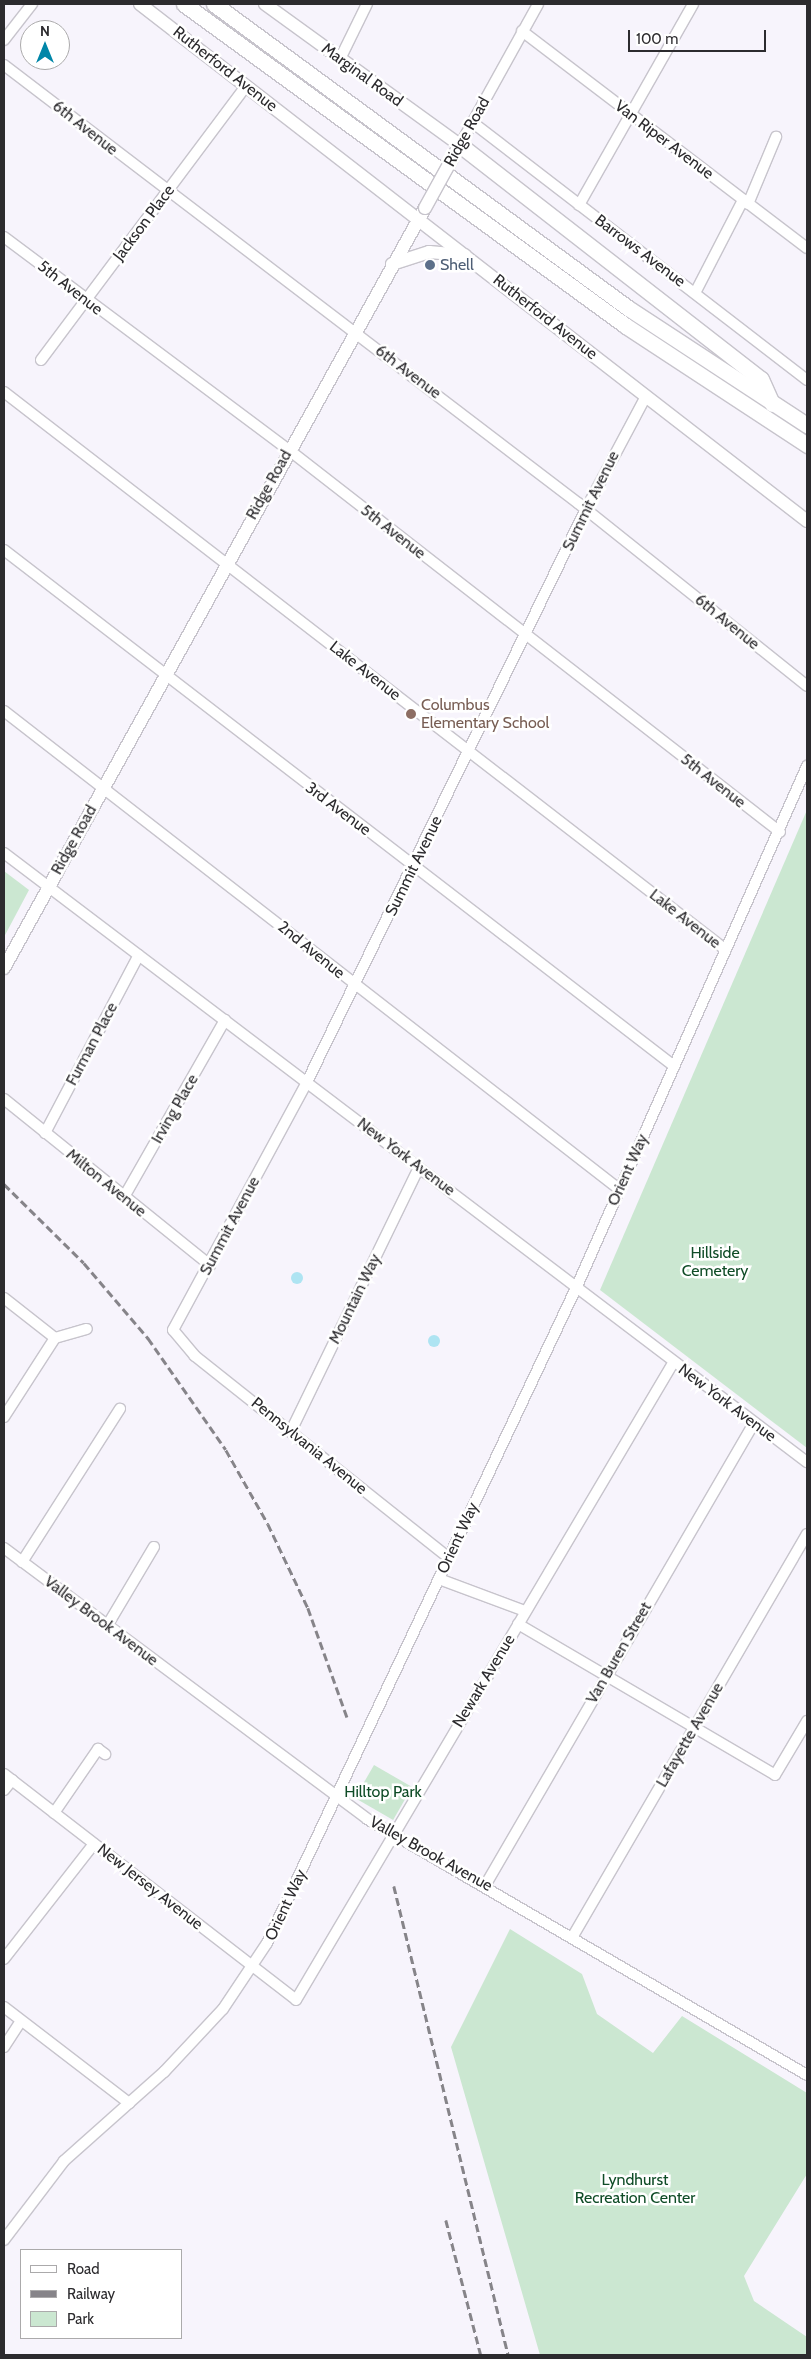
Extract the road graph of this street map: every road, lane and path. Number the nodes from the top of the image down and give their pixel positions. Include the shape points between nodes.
1 (32, 4) edge
2 (140, 4) edge
3 (184, 4) edge
4 (214, 4) edge
5 (265, 4) edge
6 (367, 4) edge
7 (538, 4) edge
8 (693, 4) edge
9 (522, 31) junction
10 (4, 40) edge
11 (340, 59) junction
12 (4, 65) edge
13 (246, 86) junction
14 (632, 115) junction
15 (472, 122) junction
16 (776, 137) dead end
17 (456, 151) junction
18 (167, 192) junction
19 (745, 202) junction
20 (579, 205) junction
21 (419, 220) junction
22 (4, 236) edge
23 (807, 248) edge
24 (465, 255) junction
25 (392, 264) junction
26 (695, 293) junction
27 (86, 300) junction
28 (354, 331) junction
29 (41, 360) dead end
30 (806, 376) edge
31 (4, 392) edge
32 (646, 396) junction
33 (772, 404) junction
34 (807, 425) edge
35 (807, 445) edge
36 (289, 450) junction
37 (586, 509) junction
38 (807, 521) edge
39 (4, 550) edge
40 (225, 563) junction
41 (526, 635) junction
42 (164, 674) junction
43 (807, 686) edge
44 (4, 711) edge
45 (470, 752) junction
46 (807, 766) edge
47 (104, 786) junction
48 (780, 832) junction
49 (4, 853) edge
50 (414, 867) junction
51 (48, 886) junction
52 (726, 950) junction
53 (139, 955) junction
54 (4, 968) edge
55 (355, 985) junction
56 (226, 1020) junction
57 (674, 1066) junction
58 (307, 1082) junction
59 (4, 1099) edge
60 (45, 1133) junction
61 (419, 1167) junction
62 (620, 1189) junction
63 (124, 1197) junction
64 (210, 1265) junction
65 (576, 1286) junction
66 (4, 1298) edge
67 (87, 1329) dead end
68 (173, 1330) joint
69 (55, 1338) junction
70 (673, 1363) junction
71 (120, 1409) dead end
72 (4, 1416) edge
73 (754, 1423) junction
74 (291, 1431) junction
75 (807, 1462) edge
76 (807, 1534) edge
77 (154, 1547) dead end
78 (4, 1548) edge
79 (449, 1558) junction
80 (22, 1562) junction
81 (439, 1579) junction
82 (525, 1611) junction
83 (518, 1624) junction
84 (107, 1626) junction
85 (605, 1676) junction
86 (807, 1721) edge
87 (693, 1729) junction
88 (105, 1754) dead end
89 (8, 1777) edge
90 (4, 1790) edge
91 (336, 1798) junction
92 (54, 1813) junction
93 (394, 1833) junction
94 (94, 1844) junction
95 (486, 1884) junction
96 (573, 1936) junction
97 (4, 1959) edge
98 (254, 1967) junction
99 (296, 2000) joint
100 (4, 2007) edge
101 (22, 2020) junction
102 (4, 2047) edge
103 (807, 2075) edge
104 (129, 2103) junction
105 (4, 2240) edge

1 - 10 street
2 - 13 main road, Rutherford Avenue
3 - 35 highway via 626,326
4 - 33 highway via 628,308
5 - 11 main road, Marginal Road
6 - 11 street
7 - 9 street, Ridge Road
8 - 14 street
9 - 14 street, Van Riper Avenue
9 - 15 street, Ridge Road
11 - 17 main road, Marginal Road
12 - 18 street, 6th Avenue
13 - 18 street, Jackson Place
13 - 21 main road, Rutherford Avenue
14 - 19 street, Van Riper Avenue
14 - 20 street
15 - 17 street, Ridge Road
15 - 20 street, Barrows Avenue
16 - 19 street
17 - 21 main road, Ridge Road, bridge
17 - 33 highway via 762,380
18 - 27 street, Jackson Place
18 - 28 street, 6th Avenue
19 - 23 street, Van Riper Avenue
19 - 26 street
20 - 26 street, Barrows Avenue
21 - 24 main road, Rutherford Avenue
21 - 25 main road, Ridge Road
22 - 27 street, 5th Avenue
24 - 25 main road via 429,252
24 - 32 main road, Rutherford Avenue
25 - 28 main road, Ridge Road
26 - 30 street, Barrows Avenue
27 - 29 street, Jackson Place
27 - 36 street, 5th Avenue
28 - 36 main road, Ridge Road
28 - 37 street, 6th Avenue
31 - 40 street, Lake Avenue
32 - 37 street, Summit Avenue
32 - 38 main road, Rutherford Avenue
33 - 34 highway
36 - 40 main road, Ridge Road
36 - 41 street, 5th Avenue
37 - 41 street, Summit Avenue
37 - 43 street, 6th Avenue
39 - 42 street, 3rd Avenue
40 - 42 main road, Ridge Road
40 - 45 street, Lake Avenue
41 - 45 street, Summit Avenue
41 - 48 street, 5th Avenue
42 - 47 main road, Ridge Road
42 - 50 street, 3rd Avenue
44 - 47 street, 2nd Avenue
45 - 50 street, Summit Avenue
45 - 52 street, Lake Avenue
46 - 48 street, Orient Way
47 - 51 main road, Ridge Road
47 - 55 street, 2nd Avenue
48 - 52 street, Orient Way
49 - 51 street, New York Avenue
50 - 55 street, Summit Avenue
50 - 57 street, 3rd Avenue
51 - 53 street, New York Avenue
51 - 54 main road, Ridge Road
52 - 57 street, Orient Way
53 - 56 street, New York Avenue
53 - 60 street, Furman Place
55 - 58 street, Summit Avenue
55 - 62 street, 2nd Avenue
56 - 58 street, New York Avenue
56 - 63 street, Irving Place
57 - 62 street, Orient Way
58 - 61 street, New York Avenue
58 - 64 street, Summit Avenue
59 - 60 street, Milton Avenue
60 - 63 street, Milton Avenue
61 - 65 street, New York Avenue
61 - 74 street, Mountain Way
62 - 65 street, Orient Way
63 - 64 street, Milton Avenue
64 - 68 street, Summit Avenue
65 - 70 street, New York Avenue
65 - 79 street, Orient Way
66 - 69 street
67 - 69 street
68 - 74 street, Pennsylvania Avenue via 195,1356
69 - 72 street
70 - 73 street, New York Avenue
70 - 82 street, Newark Avenue
71 - 80 street
73 - 75 street, New York Avenue
73 - 85 street, Van Buren Street
74 - 79 street, Pennsylvania Avenue
76 - 87 street, Lafayette Avenue
77 - 84 street
78 - 80 street, Valley Brook Avenue
79 - 81 street, Orient Way
80 - 84 street, Valley Brook Avenue
81 - 82 street
81 - 91 street, Orient Way
82 - 83 street, Newark Avenue
83 - 85 street
83 - 93 street, Newark Avenue
84 - 91 street, Valley Brook Avenue
85 - 87 street
85 - 95 street, Van Buren Street
86 - 87 street via 775,1775
87 - 96 street, Lafayette Avenue
88 - 92 street via 98,1749
89 - 90 street
89 - 92 street, New Jersey Avenue
91 - 93 street, Valley Brook Avenue
91 - 98 street, Orient Way
92 - 94 street, New Jersey Avenue
93 - 95 street, Valley Brook Avenue
93 - 99 street, Newark Avenue
94 - 97 street
94 - 98 street, New Jersey Avenue
95 - 96 street, Valley Brook Avenue
96 - 103 street, Valley Brook Avenue
98 - 99 street, New Jersey Avenue
98 - 104 street, Orient Way via 223,2009
100 - 101 street
101 - 102 street
101 - 104 street
104 - 105 street, Orient Way via 64,2161

